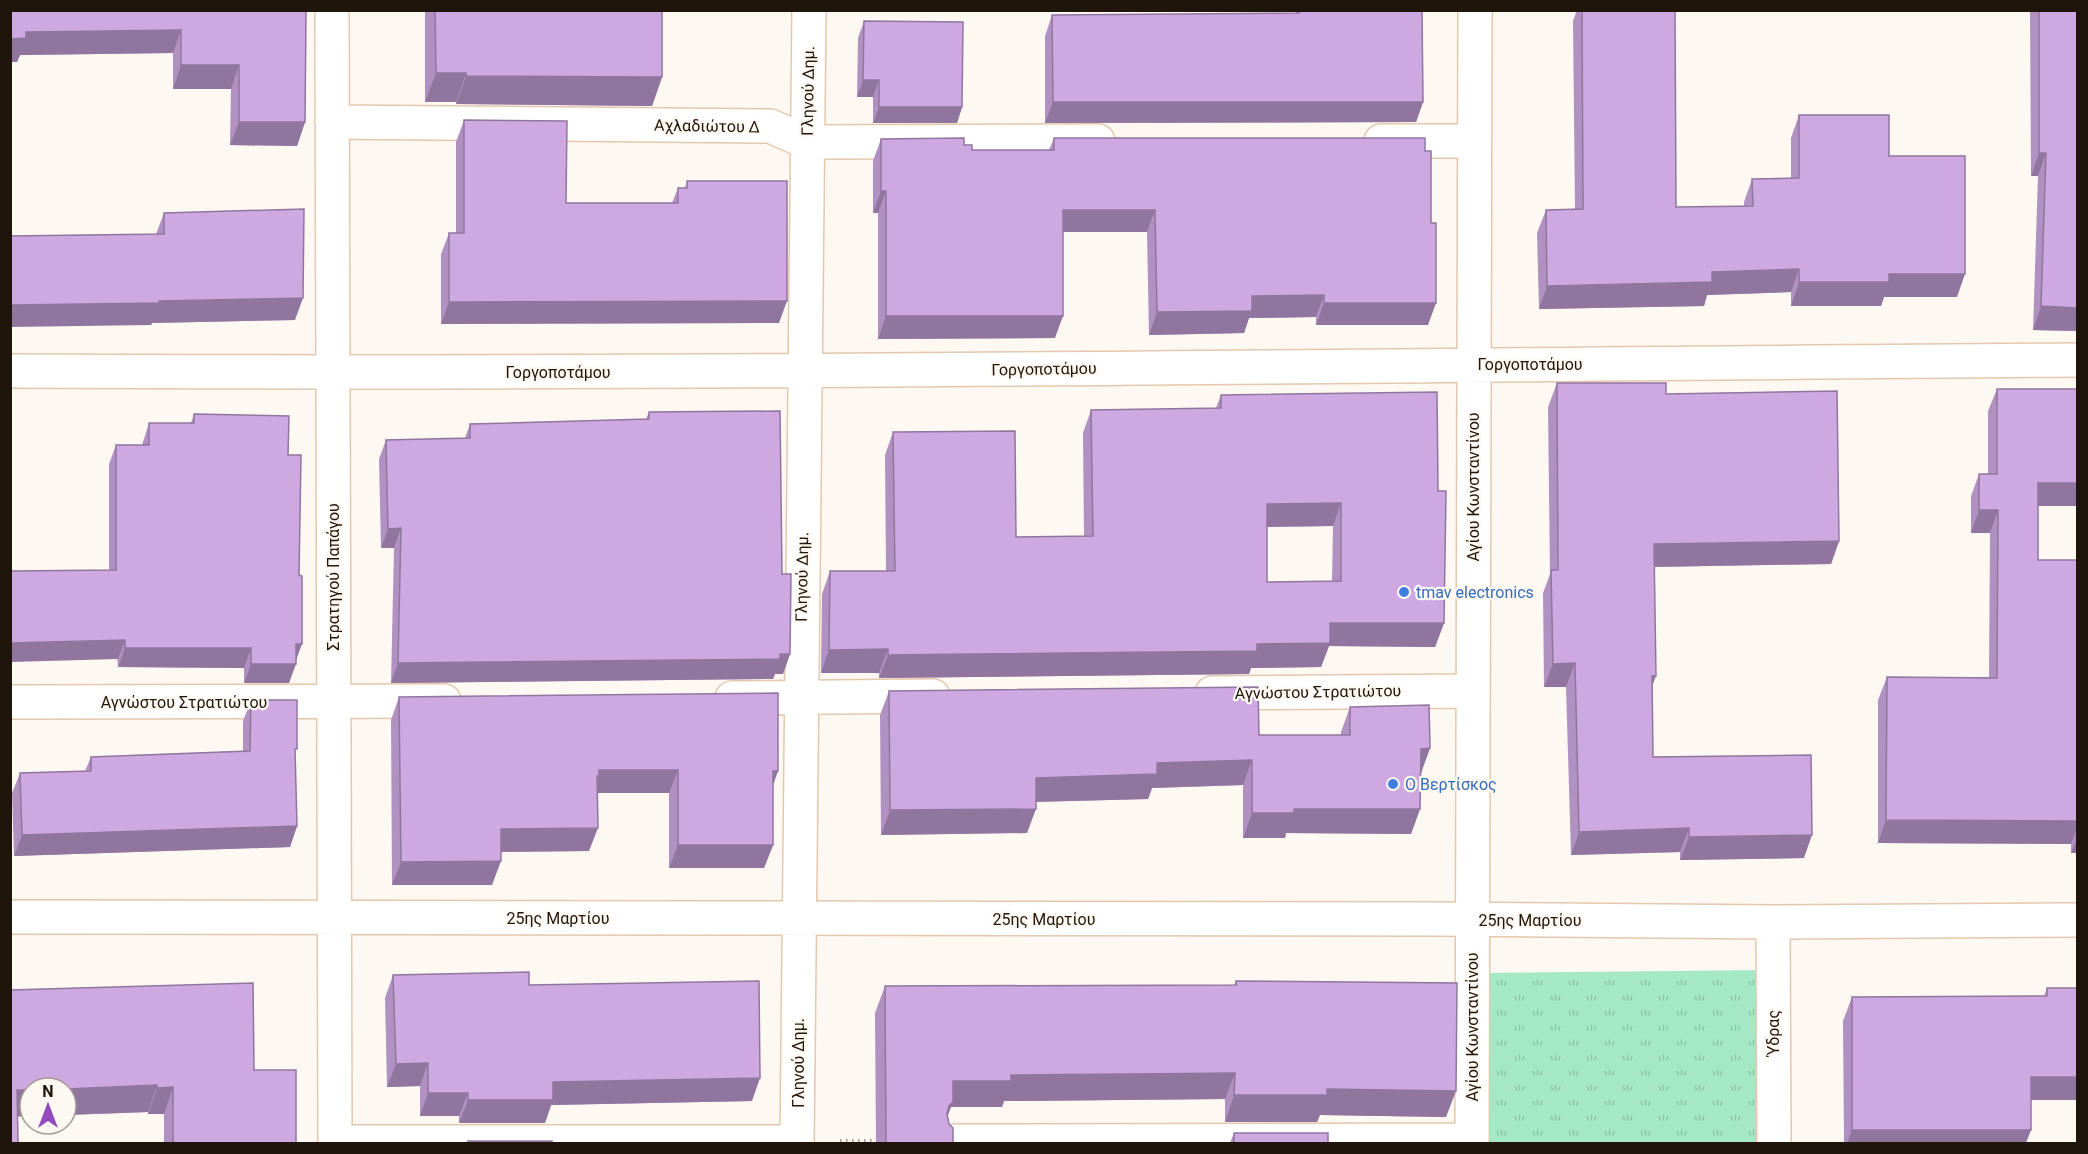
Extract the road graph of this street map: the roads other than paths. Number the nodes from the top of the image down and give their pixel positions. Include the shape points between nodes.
1 (332, 10) edge
2 (809, 10) edge
3 (1475, 10) edge
4 (332, 122) junction
5 (1129, 141) edge
6 (1355, 141) edge
7 (1474, 141) junction
8 (807, 142) junction
9 (2078, 360) edge
10 (1474, 364) junction
11 (10, 371) edge
12 (804, 371) junction
13 (333, 373) junction
14 (1473, 691) junction
15 (1185, 694) edge
16 (957, 696) edge
17 (801, 697) junction
18 (705, 698) edge
19 (478, 700) edge
20 (10, 702) edge
21 (334, 702) junction
22 (10, 917) edge
23 (334, 917) junction
24 (799, 918) junction
25 (1473, 920) junction
26 (2078, 920) edge
27 (1773, 922) junction
28 (956, 1141) edge
29 (1472, 1142) edge
30 (335, 1143) edge
31 (797, 1143) edge
32 (1773, 1143) edge

1 - 4 street, Στρατηγού Παπάγου
2 - 8 street, Γληνού Δημ.
3 - 7 street, Αγίου Κωνσταντίνου
4 - 8 street, Αχλαδιώτου Δ via 770,126
4 - 13 street, Στρατηγού Παπάγου
5 - 8 street, Αχλαδιώτου Δ
6 - 7 street
7 - 10 street, Αγίου Κωνσταντίνου
8 - 12 street, Γληνού Δημ.
9 - 10 street, Γοργοποτάμου
10 - 12 street, Γοργοποτάμου
10 - 14 street, Αγίου Κωνσταντίνου
11 - 13 street, Γοργοποτάμου
12 - 13 street, Γοργοποτάμου
12 - 17 street, Γληνού Δημ.
13 - 21 street, Στρατηγού Παπάγου
14 - 15 street, Αγνώστου Στρατιώτου
14 - 25 street, Αγίου Κωνσταντίνου
16 - 17 street
17 - 18 street
17 - 24 street, Γληνού Δημ.
19 - 21 street, Αγνώστου Στρατιώτου
20 - 21 street, Αγνώστου Στρατιώτου
21 - 23 street, Στρατηγού Παπάγου
22 - 23 street, 25ης Μαρτίου
23 - 24 street, 25ης Μαρτίου
23 - 30 street, Στρατηγού Παπάγου
24 - 25 street, 25ης Μαρτίου
24 - 31 street, Γληνού Δημ.
25 - 27 street, 25ης Μαρτίου
25 - 29 street, Αγίου Κωνσταντίνου
26 - 27 street, 25ης Μαρτίου
27 - 32 street, Ύδρας
28 - 29 street
30 - 31 street

